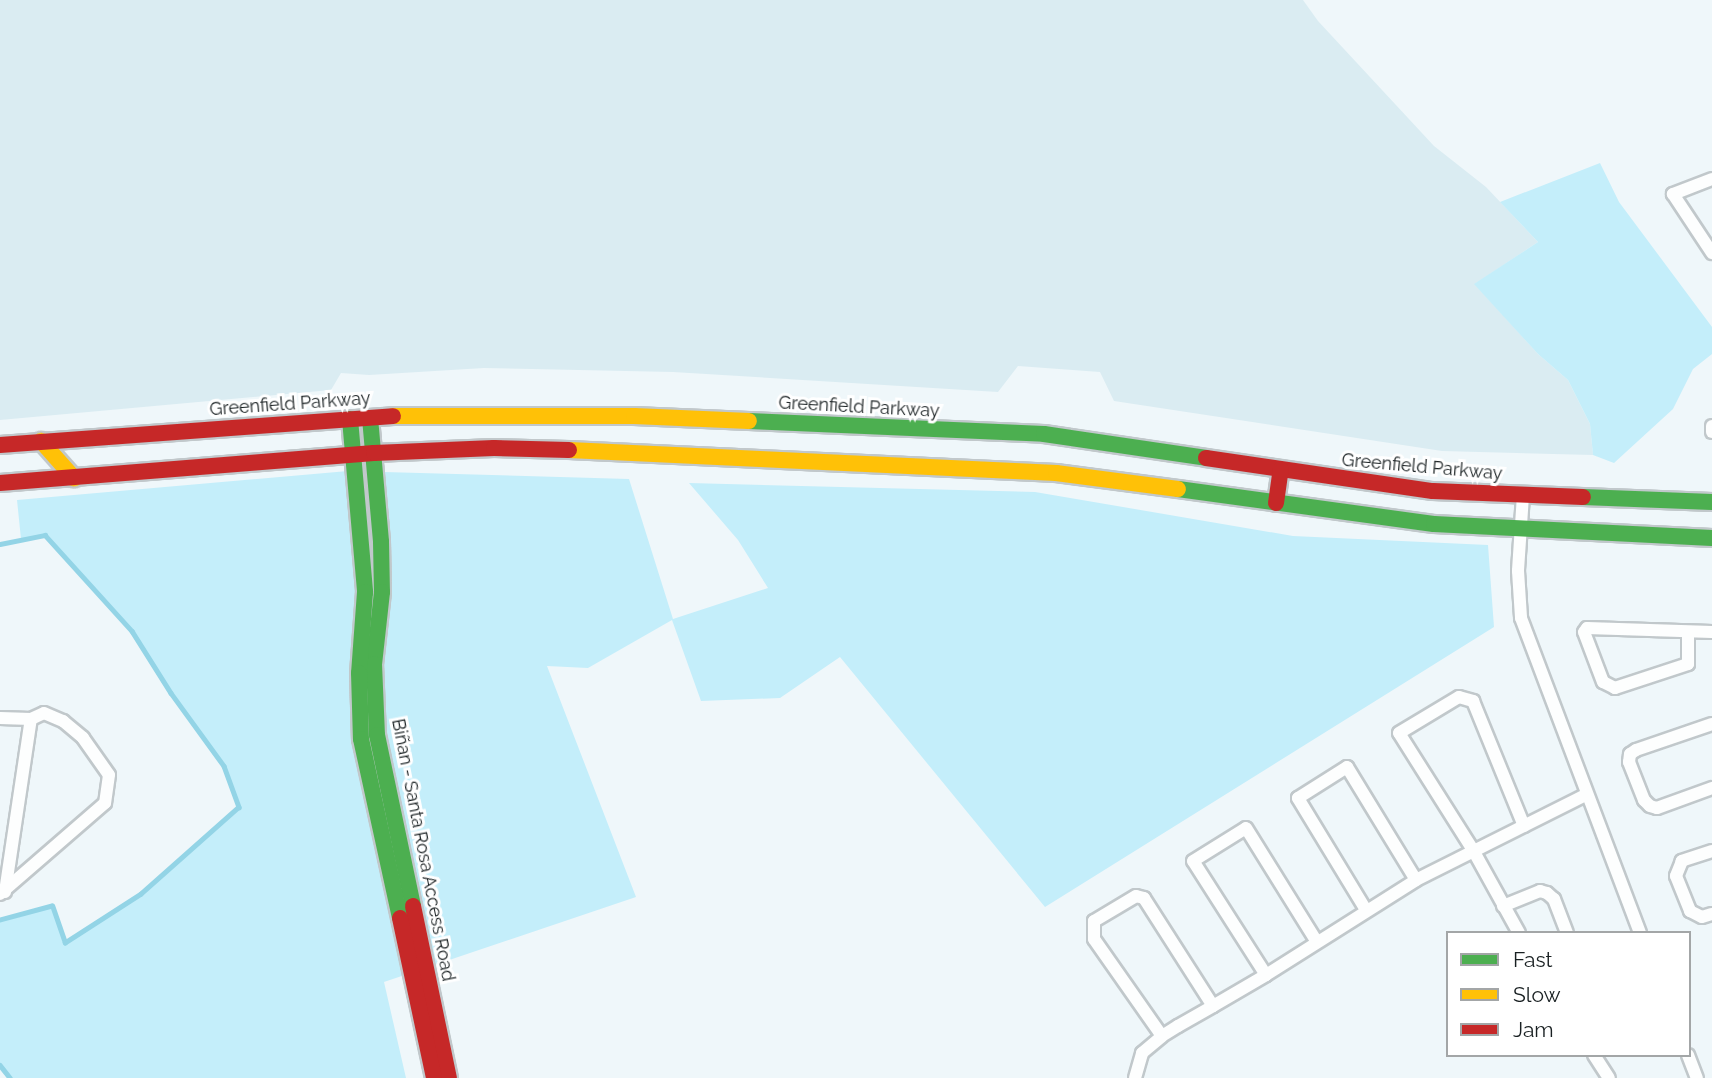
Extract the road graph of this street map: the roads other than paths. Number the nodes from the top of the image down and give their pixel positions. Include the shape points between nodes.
1 (1712, 179) edge
2 (1712, 253) edge
3 (370, 418) junction
4 (351, 419) junction
5 (1712, 426) edge
6 (1712, 432) edge
7 (41, 441) junction
8 (0, 444) edge
9 (374, 453) junction
10 (354, 454) junction
11 (1281, 469) junction
12 (74, 478) junction
13 (0, 483) edge
14 (1522, 495) junction
15 (1712, 502) edge
16 (1276, 503) junction
17 (1521, 530) junction
18 (1712, 538) edge
19 (1688, 632) junction
20 (1712, 632) edge
21 (0, 718) edge
22 (31, 719) junction
23 (1712, 724) edge
24 (1712, 788) edge
25 (1586, 795) junction
26 (1524, 826) junction
27 (1473, 850) junction
28 (1712, 851) edge
29 (1416, 880) junction
30 (2, 893) edge
31 (1503, 906) junction
32 (1366, 910) junction
33 (1712, 914) edge
34 (1518, 931) edge
35 (1566, 931) edge
36 (1639, 931) edge
37 (411, 932) junction
38 (1317, 942) junction
39 (1266, 975) junction
40 (1213, 1006) junction
41 (1163, 1036) junction
42 (1595, 1057) edge
43 (1689, 1057) edge
44 (434, 1078) edge
45 (449, 1078) edge
46 (1135, 1078) edge
47 (1609, 1078) edge
48 (1697, 1078) edge

1 - 2 street via 1673,194
3 - 4 main road, Greenfield Parkway
3 - 9 main road, Biñan - Santa Rosa Access Road
3 - 11 main road, Greenfield Parkway via 634,416 1044,435
4 - 7 main road, Greenfield Parkway
4 - 10 main road, Biñan - Santa Rosa Access Road
5 - 6 street
7 - 8 main road, Greenfield Parkway
7 - 12 main road
9 - 10 main road
9 - 16 main road via 494,448 635,451 996,469
9 - 37 main road, Biñan - Santa Rosa Access Road via 382,592 374,664 377,735
10 - 12 main road
10 - 37 main road, Biñan - Santa Rosa Access Road via 365,592 359,673 361,739
11 - 14 main road, Greenfield Parkway via 1433,491
11 - 16 main road
12 - 13 main road
14 - 15 main road, Greenfield Parkway
14 - 17 street
16 - 17 main road via 1434,524
17 - 18 main road
17 - 25 street via 1521,618
19 - 19 street via 1688,664 1615,688 1604,682 1584,632 1587,628
19 - 20 street
21 - 22 street
22 - 30 street
22 - 30 street via 44,713 62,720 83,738 109,775 105,803
23 - 24 street via 1636,750 1629,762 1650,806 1657,808
25 - 26 street
25 - 36 street
26 - 27 street
26 - 27 street via 1473,701 1459,697 1399,733
27 - 29 street
27 - 31 street
28 - 33 street via 1682,861 1676,876 1690,911 1702,917
29 - 32 street
29 - 32 street via 1347,767 1298,798
31 - 34 street
31 - 35 street via 1540,891 1547,893
32 - 38 street
37 - 44 main road, Biñan - Santa Rosa Access Road
37 - 45 main road, Biñan - Santa Rosa Access Road
38 - 39 street
38 - 39 street via 1246,828 1193,861
39 - 40 street
40 - 41 street
40 - 41 street via 1144,898 1136,896 1094,921 1094,939
41 - 46 street via 1142,1053
42 - 47 street
43 - 48 street

